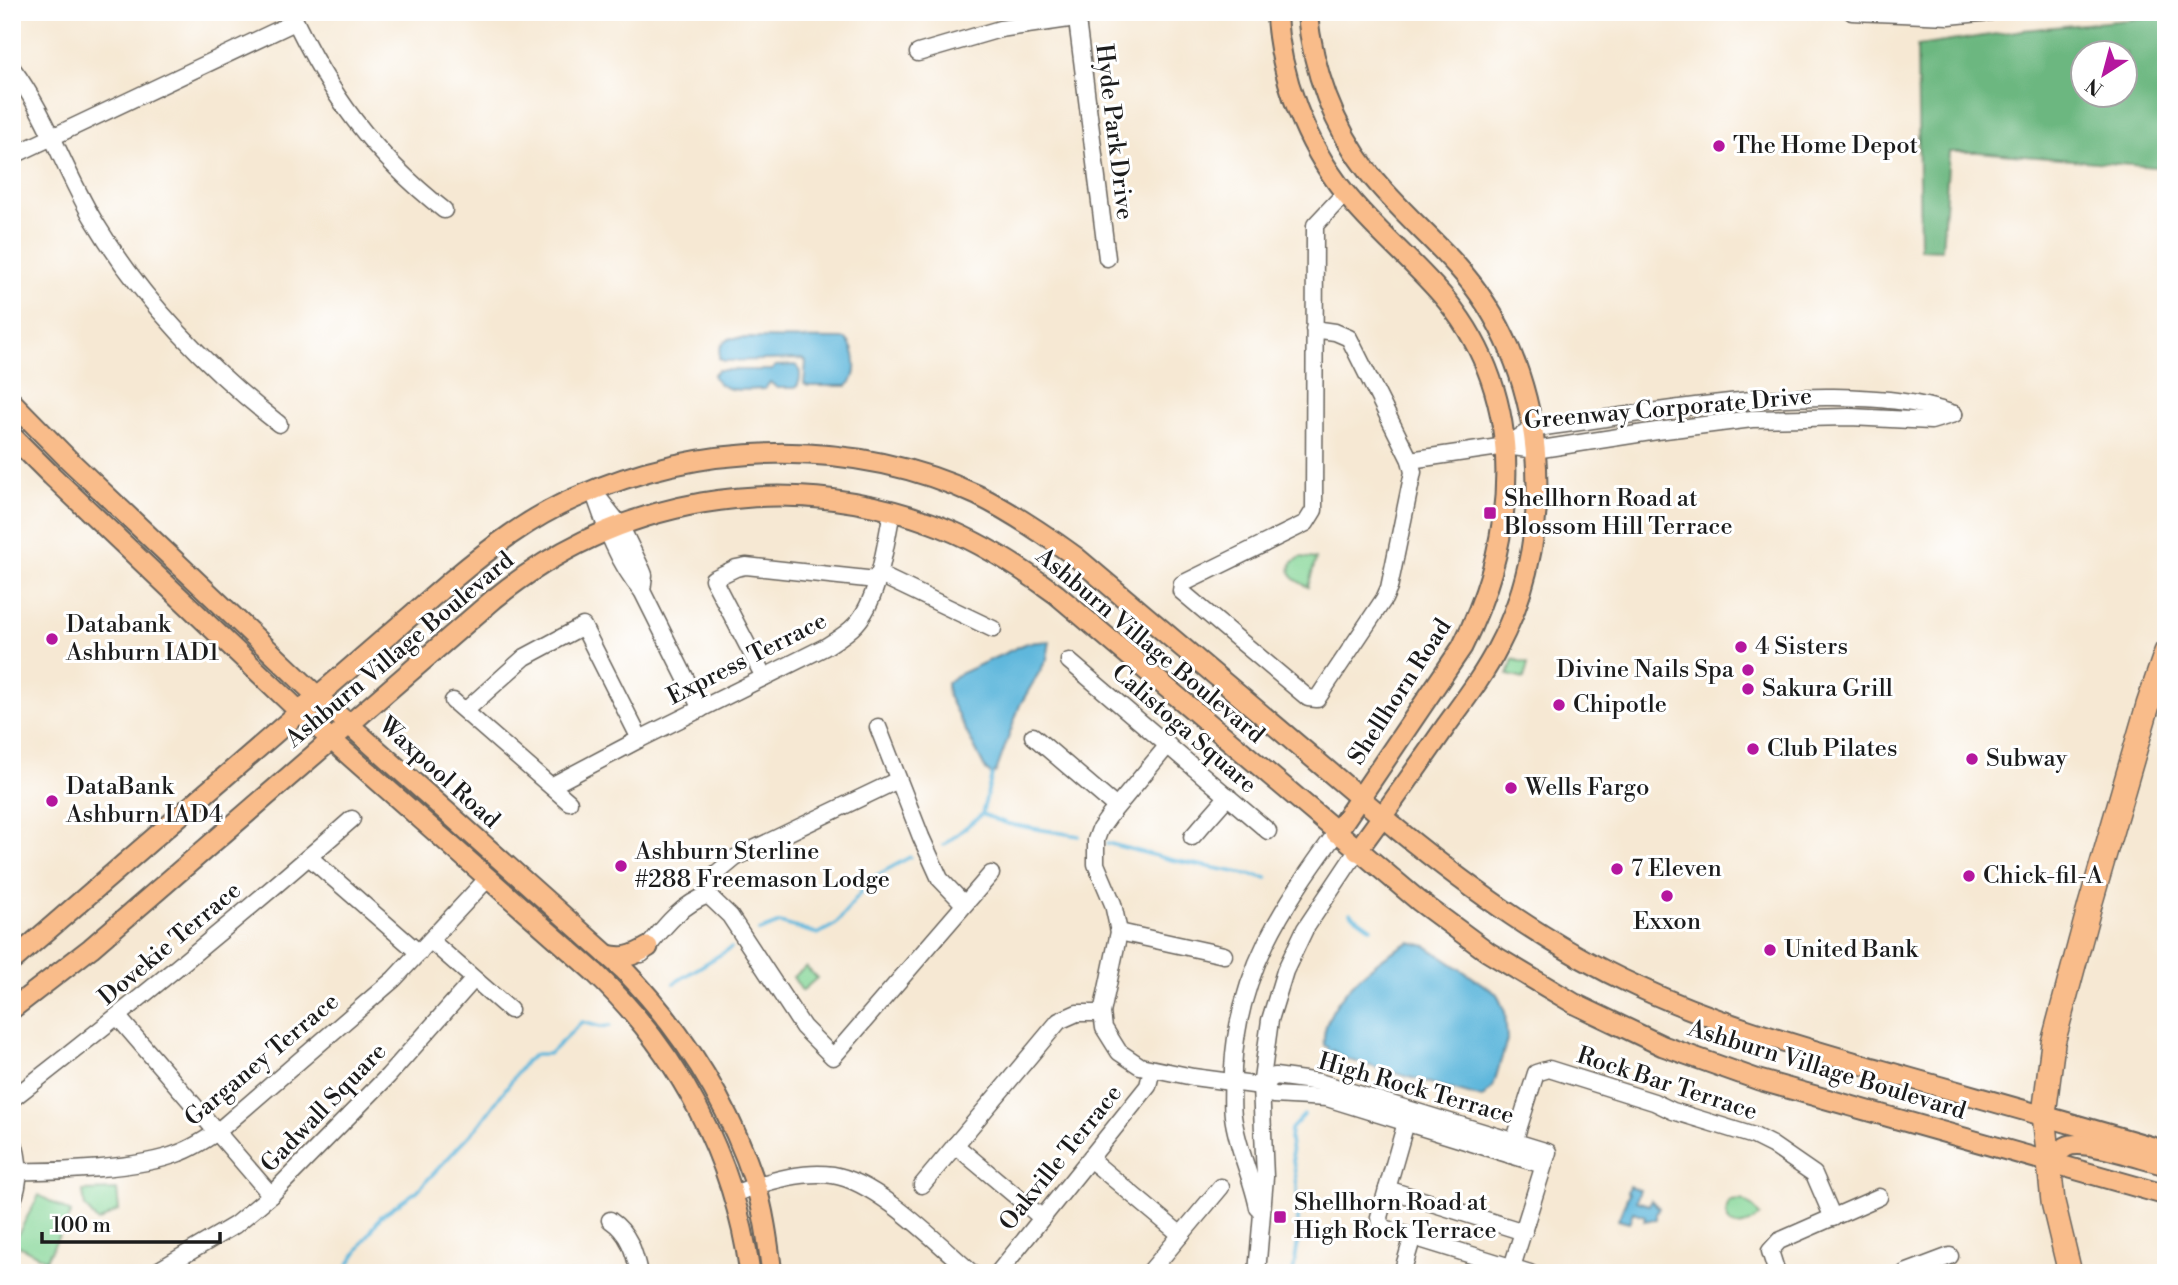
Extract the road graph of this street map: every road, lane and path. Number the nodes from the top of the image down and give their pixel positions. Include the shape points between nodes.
1 (1276, 12) edge
2 (1307, 12) edge
3 (1852, 12) edge
4 (1991, 12) edge
5 (1076, 15) edge
6 (293, 17) edge
7 (918, 53) dead end
8 (12, 68) edge
9 (51, 138) junction
10 (12, 156) edge
11 (1345, 193) junction
12 (444, 210) dead end
13 (1107, 258) dead end
14 (1314, 328) junction
15 (12, 401) edge
16 (279, 424) dead end
17 (1532, 429) junction
18 (12, 436) edge
19 (1506, 446) junction
20 (1535, 450) junction
21 (1410, 460) junction
22 (593, 490) junction
23 (892, 512) junction
24 (613, 528) junction
25 (877, 578) junction
26 (993, 629) dead end
27 (2166, 652) edge
28 (1069, 661) dead end
29 (764, 677) junction
30 (317, 696) junction
31 (701, 709) junction
32 (299, 711) junction
33 (349, 725) junction
34 (878, 727) dead end
35 (1033, 736) dead end
36 (640, 739) junction
37 (332, 740) junction
38 (1168, 745) junction
39 (898, 780) junction
40 (551, 786) junction
41 (1228, 796) junction
42 (1360, 798) junction
43 (569, 802) dead end
44 (1116, 807) junction
45 (1382, 816) junction
46 (352, 819) dead end
47 (1268, 831) dead end
48 (1336, 833) junction
49 (1192, 838) dead end
50 (1357, 851) junction
51 (309, 857) junction
52 (991, 874) dead end
53 (488, 878) junction
54 (708, 895) junction
55 (964, 904) junction
56 (1119, 932) junction
57 (431, 941) junction
58 (648, 947) junction
59 (419, 953) junction
60 (607, 955) junction
61 (1224, 955) dead end
62 (579, 958) junction
63 (12, 961) edge
64 (624, 970) junction
65 (474, 979) junction
66 (12, 1009) edge
67 (510, 1010) dead end
68 (1102, 1013) junction
69 (118, 1017) junction
70 (1152, 1069) junction
71 (1233, 1082) junction
72 (1261, 1086) junction
73 (12, 1099) edge
74 (2043, 1114) junction
75 (1408, 1116) junction
76 (217, 1132) junction
77 (12, 1138) edge
78 (955, 1145) junction
79 (1512, 1149) junction
80 (2166, 1151) edge
81 (1091, 1160) junction
82 (2049, 1162) junction
83 (2166, 1165) edge
84 (16, 1171) edge
85 (922, 1185) dead end
86 (756, 1186) junction
87 (1221, 1187) dead end
88 (1387, 1189) junction
89 (734, 1194) junction
90 (271, 1195) junction
91 (2166, 1195) edge
92 (1879, 1197) dead end
93 (12, 1202) edge
94 (1832, 1217) junction
95 (1042, 1218) junction
96 (610, 1220) dead end
97 (1260, 1221) junction
98 (1524, 1232) junction
99 (1181, 1236) junction
100 (1413, 1236) junction
101 (1950, 1256) dead end
102 (1512, 1267) junction
103 (154, 1273) edge
104 (639, 1273) edge
105 (750, 1273) edge
106 (772, 1273) edge
107 (972, 1273) edge
108 (998, 1273) edge
109 (1149, 1273) edge
110 (1257, 1273) edge
111 (1402, 1273) edge
112 (1530, 1273) edge
113 (1777, 1273) edge
114 (1905, 1273) edge
115 (2070, 1273) edge

1 - 11 main road, Shellhorn Road via 1296,106 1311,140
2 - 17 main road, Shellhorn Road via 1315,61 1343,132 1371,176 1458,268 1487,307 1521,378
3 - 4 street via 1949,16
5 - 7 street via 1000,29
5 - 13 street, Hyde Park Drive
6 - 9 street
6 - 12 street via 324,78 357,126 398,171
8 - 9 street
9 - 10 street
9 - 16 street via 93,219 146,295 208,364
11 - 14 street via 1315,225
11 - 19 main road, Shellhorn Road via 1431,283 1464,325 1487,372
14 - 21 street via 1349,338
14 - 21 street via 1316,442 1311,517 1182,584 1181,591 1308,698 1317,699 1389,588 1411,490
15 - 30 main road, Waxpool Road
17 - 19 street
17 - 20 main road, Shellhorn Road
17 - 20 street, Greenway Corporate Drive via 1731,402 1811,397 1904,401 1954,414 1931,421 1752,419
18 - 32 main road, Waxpool Road
19 - 20 street, Greenway Corporate Drive
19 - 21 street
19 - 42 main road, Shellhorn Road via 1506,503 1500,537 1474,624
20 - 45 main road, Shellhorn Road via 1534,532 1511,620 1479,679
22 - 24 street
22 - 30 main road, Ashburn Village Boulevard via 500,541
22 - 42 main road, Ashburn Village Boulevard via 653,469 763,453 871,461 976,495 1076,557
23 - 24 main road, Ashburn Village Boulevard via 810,497 744,496 658,512
23 - 25 street, Express Terrace
23 - 48 main road, Ashburn Village Boulevard via 932,523 978,544 1044,585
24 - 31 street via 631,577
24 - 33 main road, Ashburn Village Boulevard via 563,551 512,584
25 - 26 street
25 - 29 street, Express Terrace via 864,612 848,632
25 - 29 street via 746,566 713,579
27 - 74 highway via 2065,993
28 - 38 street, Calistoga Square
29 - 31 street, Express Terrace
30 - 32 main road, Ashburn Village Boulevard
30 - 33 main road, Waxpool Road
31 - 36 street, Express Terrace
32 - 37 main road, Waxpool Road
32 - 63 main road, Ashburn Village Boulevard
33 - 37 main road, Ashburn Village Boulevard
33 - 60 main road, Waxpool Road
34 - 39 street
35 - 44 street
36 - 40 street, Express Terrace
36 - 40 street via 583,626 525,657 459,706
37 - 53 main road, Waxpool Road
37 - 66 main road, Ashburn Village Boulevard
38 - 41 street, Calistoga Square
38 - 44 street
39 - 54 street via 735,858 711,878
39 - 55 street via 940,879
40 - 43 street
41 - 47 street, Calistoga Square
41 - 49 street
42 - 45 main road, Ashburn Village Boulevard
42 - 48 main road, Shellhorn Road
44 - 56 street via 1100,829 1095,852
45 - 50 main road, Shellhorn Road
45 - 74 main road, Ashburn Village Boulevard via 1500,909 1634,986 1747,1030
46 - 51 street, Dovekie Terrace
48 - 50 main road, Ashburn Village Boulevard
48 - 71 street, Shellhorn Road via 1276,921 1260,953 1239,1012
50 - 72 street, Shellhorn Road via 1305,929 1285,971 1269,1020
50 - 82 main road, Ashburn Village Boulevard via 1488,952 1574,1004 1640,1035 1759,1080
51 - 59 street
51 - 69 street, Dovekie Terrace
52 - 55 street
53 - 57 street, Garganey Terrace
53 - 62 main road, Waxpool Road
54 - 55 street via 730,916 803,1027 833,1057
54 - 58 street via 690,901 676,913
56 - 61 street
56 - 68 street
57 - 59 street, Garganey Terrace
57 - 65 street
58 - 60 main road via 629,957
58 - 64 street
59 - 76 street, Garganey Terrace
60 - 64 main road, Waxpool Road
62 - 64 main road via 608,970
62 - 89 main road, Waxpool Road via 641,1023 676,1070 707,1125
64 - 86 main road, Waxpool Road via 671,1023 701,1066
65 - 67 street
65 - 90 street, Gadwall Square via 388,1076
68 - 70 street, High Rock Terrace via 1104,1028 1119,1052
68 - 78 street via 1077,1013 1059,1021
69 - 73 street, Dovekie Terrace
69 - 76 street
70 - 71 street, High Rock Terrace
70 - 81 street, Oakville Terrace via 1148,1086
71 - 72 street, High Rock Terrace
71 - 97 street, Shellhorn Road via 1234,1124
72 - 75 street, High Rock Terrace via 1273,1096 1327,1098
72 - 97 street, Shellhorn Road via 1265,1177
74 - 80 main road, Ashburn Village Boulevard
74 - 82 highway
75 - 79 street, High Rock Terrace
75 - 88 street
76 - 84 street, Garganey Terrace via 177,1154 155,1160
76 - 90 street
77 - 84 street
78 - 85 street
78 - 95 street
79 - 94 street, Rock Bar Terrace via 1536,1073 1549,1069 1772,1145 1814,1174
79 - 98 street, High Rock Terrace via 1548,1152
81 - 95 street, Oakville Terrace
81 - 99 street
82 - 83 main road via 2070,1145 2087,1145
82 - 91 main road, Ashburn Village Boulevard
82 - 115 highway via 2053,1202
84 - 93 street via 18,1187
86 - 89 street
86 - 106 main road, Waxpool Road
86 - 107 street via 813,1175 852,1181 887,1201
87 - 99 street
88 - 98 street
88 - 100 street via 1380,1223
89 - 105 main road, Waxpool Road
90 - 103 street, Gadwall Square via 235,1225
92 - 94 street
94 - 113 street via 1774,1245 1770,1251
95 - 108 street, Oakville Terrace
96 - 104 street via 630,1241
97 - 110 street, Shellhorn Road
98 - 102 street, High Rock Terrace
99 - 109 street
100 - 102 street
100 - 111 street
101 - 114 street
102 - 112 street

